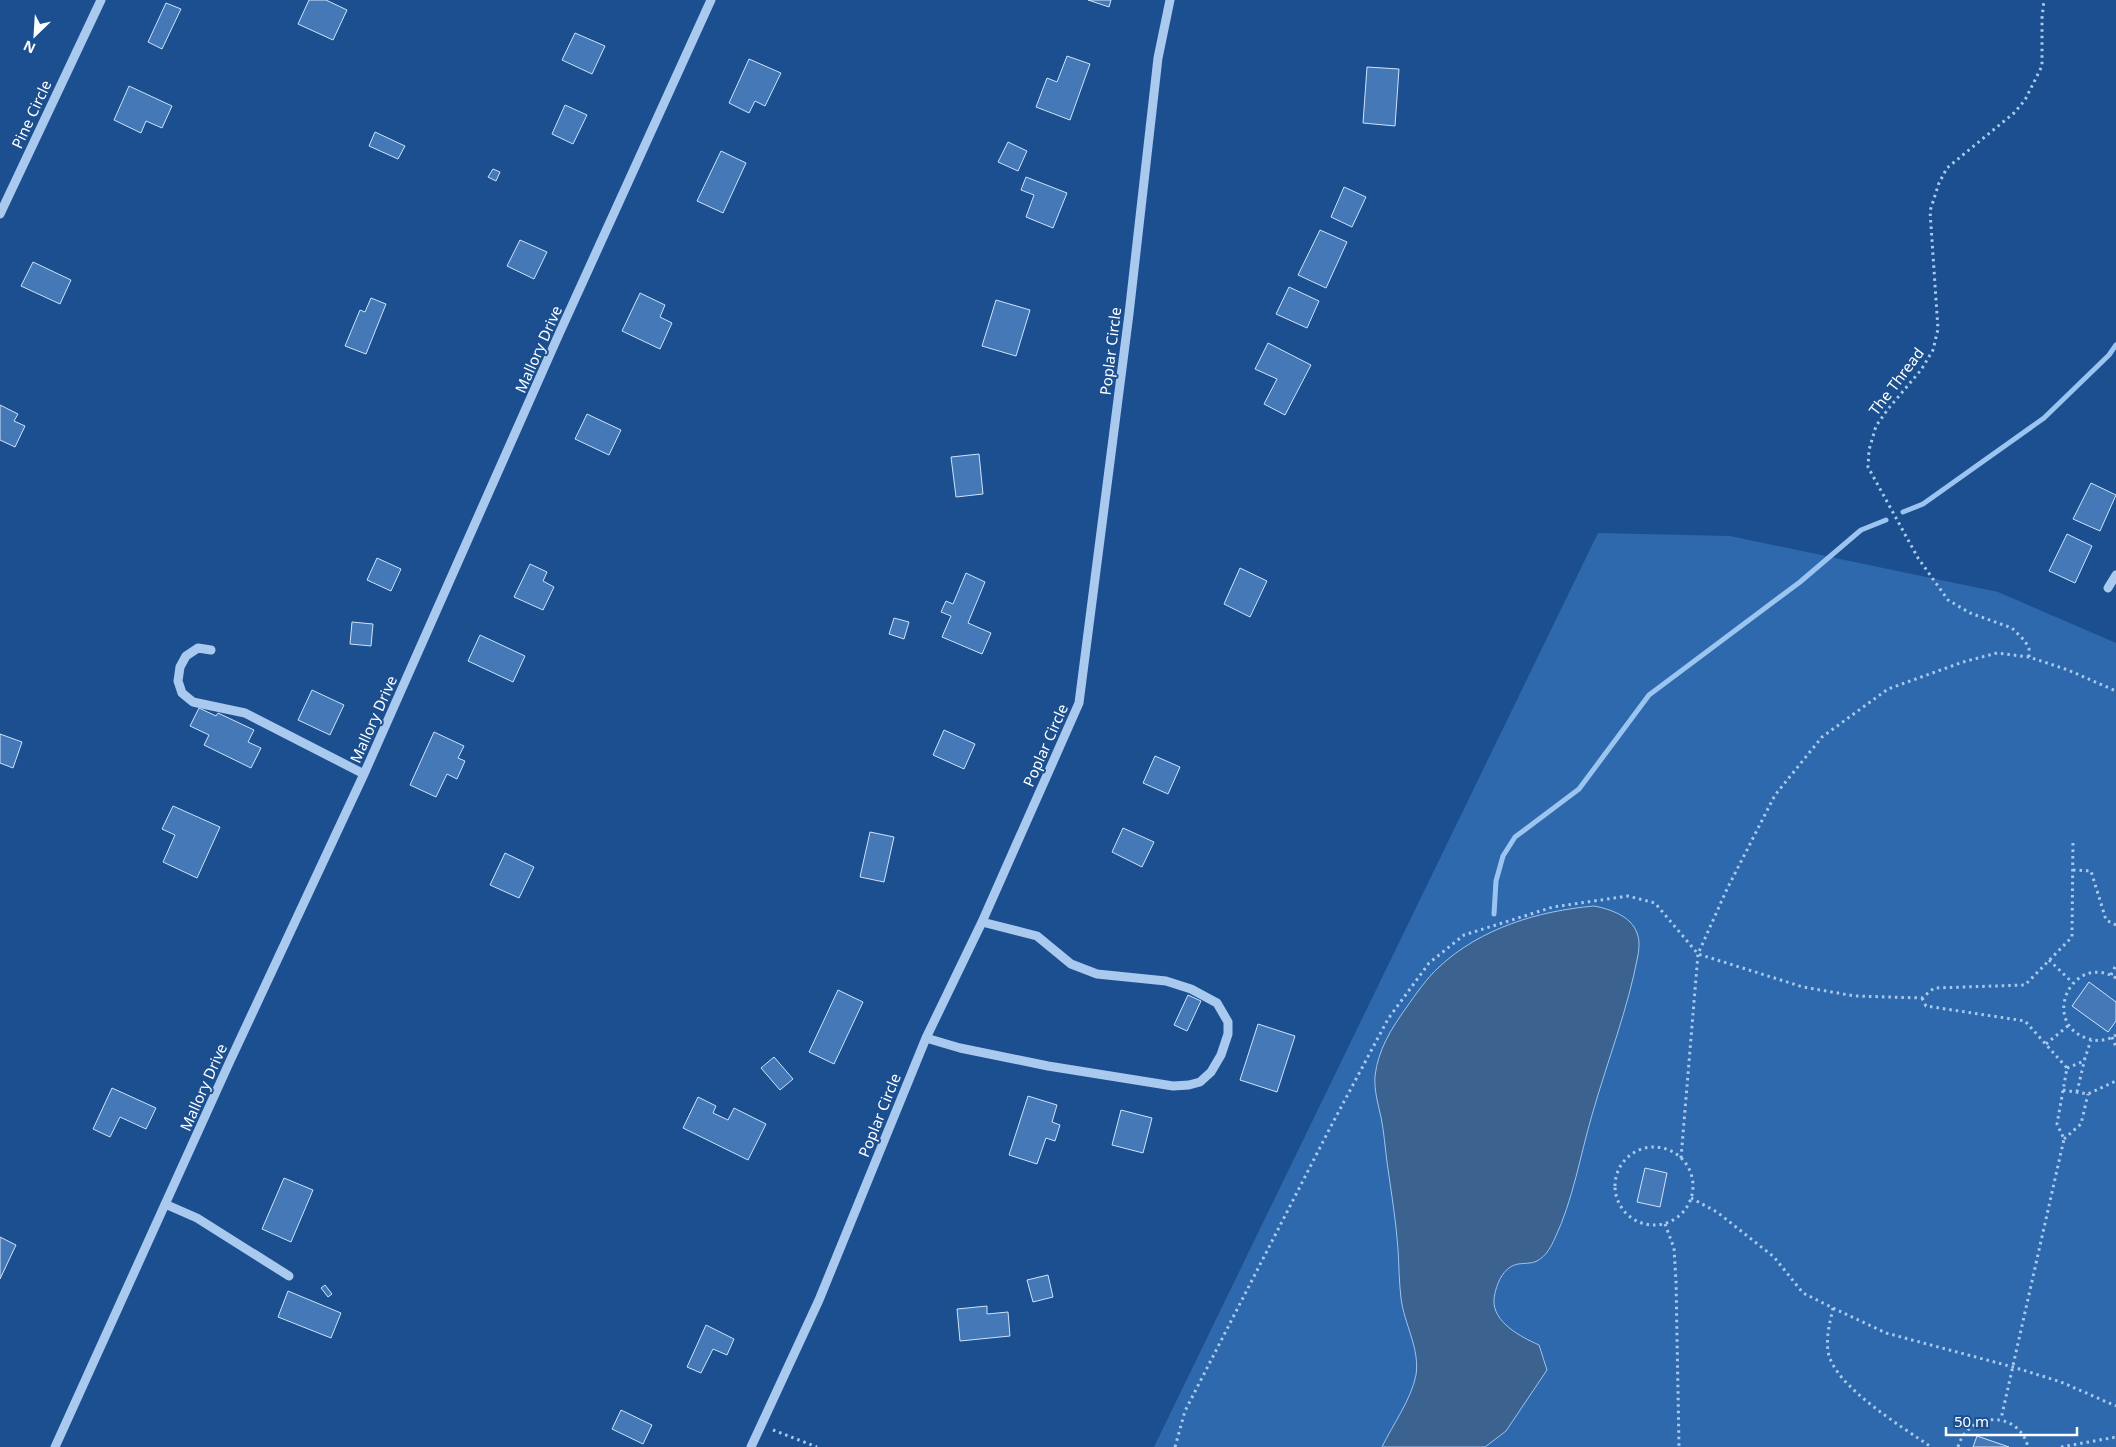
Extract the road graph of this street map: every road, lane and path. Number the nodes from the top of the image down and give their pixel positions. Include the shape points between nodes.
1 (101, 0) edge
2 (711, 0) edge
3 (1170, 0) edge
4 (2044, 0) edge
5 (0, 214) edge
6 (2116, 575) edge
7 (2108, 588) dead end
8 (211, 650) dead end
9 (2029, 657) junction
10 (2116, 691) edge
11 (364, 774) junction
12 (2073, 840) dead end
13 (2073, 870) junction
14 (982, 922) junction
15 (2116, 925) edge
16 (1698, 954) junction
17 (2049, 960) junction
18 (2116, 965) edge
19 (2112, 976) junction
20 (2116, 978) edge
21 (2073, 983) junction
22 (1922, 998) junction
23 (2069, 1025) junction
24 (2116, 1035) edge
25 (926, 1038) junction
26 (2112, 1038) junction
27 (2091, 1040) junction
28 (2046, 1044) junction
29 (2116, 1047) edge
30 (2084, 1062) junction
31 (2067, 1068) junction
32 (2116, 1081) edge
33 (2063, 1090) junction
34 (2077, 1092) junction
35 (2088, 1094) junction
36 (2064, 1139) junction
37 (1681, 1158) junction
38 (1691, 1198) junction
39 (165, 1204) junction
40 (1665, 1224) junction
41 (289, 1276) dead end
42 (1832, 1308) junction
43 (2013, 1367) junction
44 (2116, 1406) edge
45 (2000, 1419) junction
46 (761, 1426) junction
47 (2116, 1437) edge
48 (55, 1447) edge
49 (751, 1447) edge
50 (817, 1447) edge
51 (1175, 1447) edge
52 (1679, 1447) edge
53 (1931, 1447) edge
54 (1958, 1447) edge
55 (2028, 1447) edge
56 (2061, 1447) edge

1 - 5 street, Pine Circle
2 - 11 street, Mallory Drive
3 - 14 street, Poplar Circle via 1158,58 1079,703
4 - 9 path, The Thread via 2042,66 2025,100 2014,113 1947,168 1934,195 1930,211 1938,329 1933,350 1876,426 1868,467 1918,558 1948,600 1970,613 2012,628 2025,641
6 - 7 street
8 - 11 street via 198,648 186,656 180,667 178,681 182,693 193,702 245,712
9 - 10 path
9 - 16 path via 1997,653 1888,689 1822,737 1775,795
11 - 39 street, Mallory Drive
12 - 13 path
13 - 15 path via 2090,871 2106,920
13 - 17 path via 2072,937
14 - 25 street, Poplar Circle
14 - 25 street via 1037,936 1071,964 1097,974 1166,981 1217,1003 1228,1022 1221,1055 1211,1072 1200,1082 1173,1086 1048,1066
16 - 22 path via 1803,987 1855,996
16 - 37 path
16 - 51 path via 1655,903 1628,896 1552,907 1464,935 1428,963 1388,1019 1330,1128 1186,1411
17 - 21 path
17 - 22 path via 2025,985 1934,988
18 - 19 path
19 - 20 path
19 - 21 path via 2091,973
21 - 23 path via 2064,1003
22 - 28 path via 1926,1006 2025,1021
23 - 27 path via 2082,1037
23 - 28 path
24 - 26 path
25 - 46 street, Poplar Circle via 819,1300
26 - 27 path
26 - 29 path
27 - 30 path
28 - 31 path
30 - 31 path
30 - 34 path
31 - 33 path
32 - 35 path
33 - 34 path
33 - 36 path via 2057,1124
34 - 35 path
35 - 36 path via 2081,1124
36 - 43 path
37 - 38 path via 1692,1177
37 - 40 path via 1671,1150 1646,1147 1624,1160 1616,1177 1615,1195 1629,1216 1640,1223
38 - 40 path via 1676,1218
38 - 42 path via 1717,1212 1774,1257 1803,1293
39 - 41 street via 197,1218
39 - 48 street, Mallory Drive
40 - 52 path via 1674,1248
42 - 43 path via 1886,1333
42 - 53 path via 1828,1353 1836,1369 1852,1390
43 - 44 path via 2061,1382
43 - 45 path
45 - 54 path via 1979,1421 1970,1427
45 - 55 path via 2021,1431
46 - 49 street, Poplar Circle
46 - 50 path
47 - 56 path

